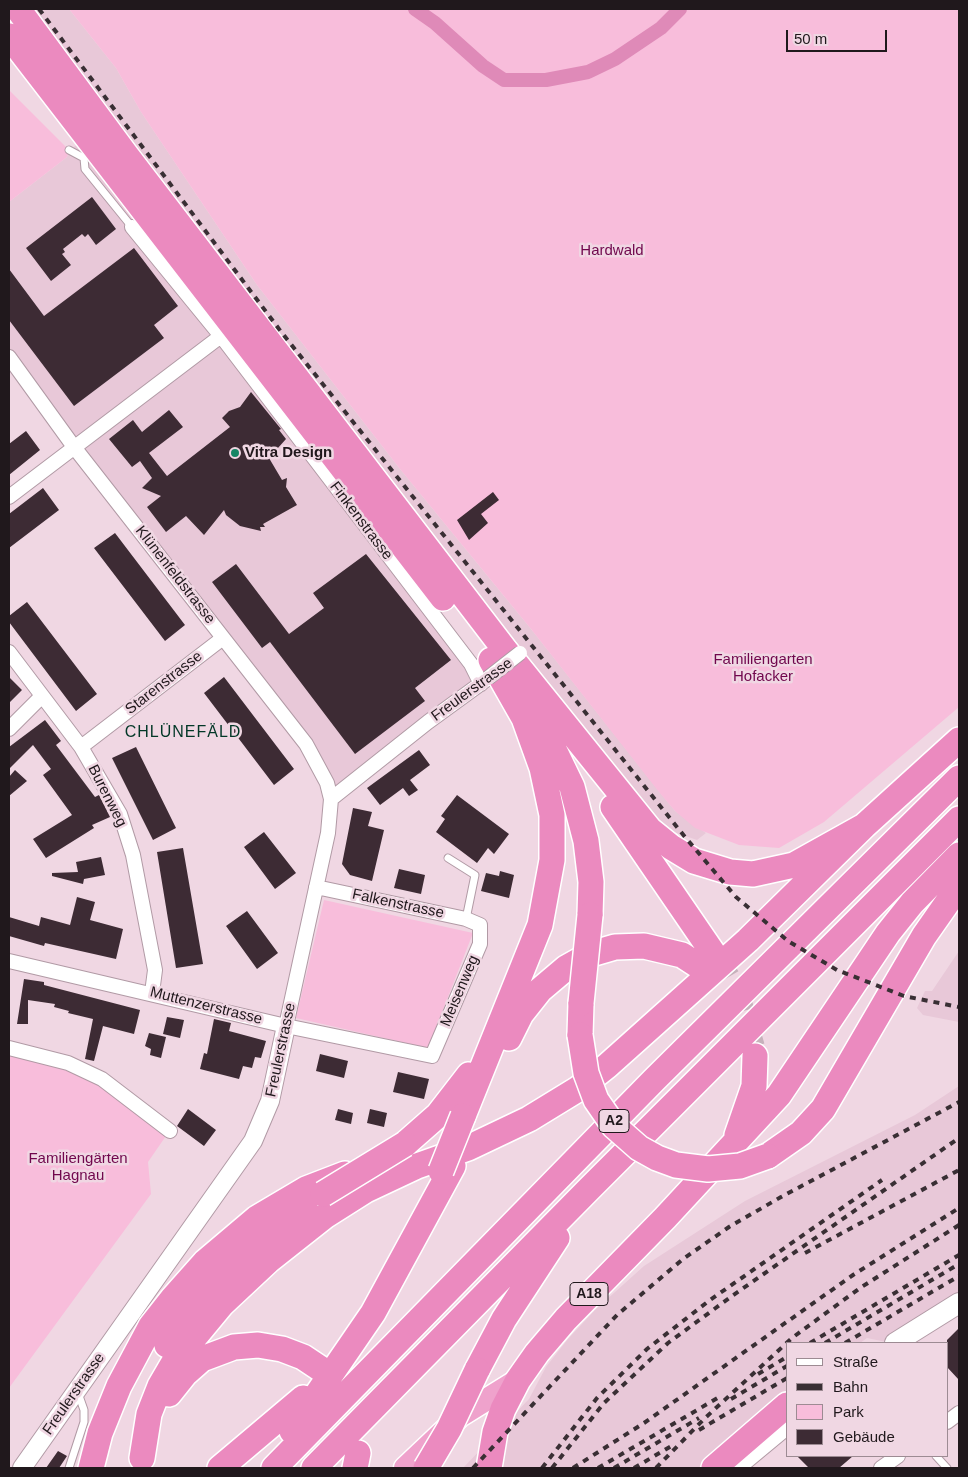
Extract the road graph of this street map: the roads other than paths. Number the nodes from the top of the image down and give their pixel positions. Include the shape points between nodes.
1 (18, 9) edge
2 (9, 20) edge
3 (9, 36) edge
4 (9, 56) edge
5 (69, 150) dead end
6 (119, 161) junction
7 (132, 227) joint
8 (221, 336) junction
9 (9, 357) edge
10 (74, 447) junction
11 (9, 497) edge
12 (223, 638) junction
13 (9, 652) edge
14 (497, 665) junction
15 (42, 696) junction
16 (9, 729) edge
17 (959, 740) edge
18 (81, 747) junction
19 (959, 778) edge
20 (330, 799) junction
21 (959, 819) edge
22 (864, 826) junction
23 (959, 855) edge
24 (448, 858) dead end
25 (316, 886) junction
26 (959, 886) edge
27 (466, 919) junction
28 (480, 924) joint
29 (9, 961) edge
30 (152, 992) junction
31 (286, 1026) junction
32 (494, 1038) junction
33 (9, 1048) edge
34 (432, 1056) joint
35 (755, 1056) tunnel mouth
36 (468, 1118) junction
37 (509, 1128) junction
38 (170, 1131) dead end
39 (731, 1146) junction
40 (588, 1190) junction
41 (959, 1303) edge
42 (897, 1342) edge
43 (346, 1353) junction
44 (321, 1369) dead end
45 (518, 1380) junction
46 (77, 1390) junction
47 (786, 1406) edge
48 (959, 1413) edge
49 (948, 1421) edge
50 (786, 1425) edge
51 (897, 1457) edge
52 (937, 1457) edge
53 (143, 1463) edge
54 (22, 1468) edge
55 (69, 1468) edge
56 (90, 1468) edge
57 (220, 1468) edge
58 (263, 1468) edge
59 (274, 1468) edge
60 (314, 1468) edge
61 (405, 1468) edge
62 (426, 1468) edge
63 (489, 1468) edge
64 (714, 1468) edge
65 (734, 1468) edge
66 (881, 1468) edge
67 (947, 1468) edge

1 - 6 highway
2 - 6 highway
3 - 6 highway
4 - 6 highway
5 - 7 lane via 84,158 84,169
6 - 14 highway
7 - 8 street, Finkenstrasse
8 - 10 street
8 - 14 street, Finkenstrasse via 471,664
9 - 10 street, Klünenfeldstrasse
10 - 11 street
10 - 12 street, Klünenfeldstrasse
12 - 18 street, Starenstrasse
12 - 20 street, Klünenfeldstrasse via 306,744 327,783
13 - 15 street, Burenweg
14 - 20 street, Freulerstrasse
14 - 22 highway via 657,836 686,857 730,872 753,874 775,871 804,861
14 - 26 highway, bridge via 545,731 572,787 586,842 591,882 580,1035 586,1073 596,1100 614,1126 639,1148 676,1165 708,1169 740,1166 768,1156 801,1133 823,1109 924,936
14 - 32 highway via 537,753 550,799 553,837 551,875 540,925
14 - 36 highway via 708,962 637,946 602,950 566,968 540,990 521,1014
15 - 16 street
15 - 18 street, Burenweg
17 - 22 highway
18 - 30 street, Burenweg via 120,814 133,855 155,970
19 - 59 highway, A2 via 654,1080
20 - 25 street, Freulerstrasse via 328,833
21 - 40 highway, A2
22 - 37 highway via 802,889 607,1066 561,1100
23 - 39 highway via 900,917 780,1096
24 - 27 lane via 475,875
25 - 27 street, Falkenstrasse
25 - 31 street, Freulerstrasse
27 - 28 street, Falkenstrasse
28 - 34 street, Meisenweg via 480,944
29 - 30 street, Muttenzerstrasse
30 - 31 street, Muttenzerstrasse
31 - 34 street, Muttenzerstrasse
31 - 46 street, Freulerstrasse via 270,1101 260,1128
32 - 36 highway
32 - 53 highway, bridge via 449,1103 427,1127 269,1233 205,1293 161,1356 141,1404 138,1432
33 - 38 street via 68,1063 102,1079
35 - 39 highway, A18 via 754,1086
36 - 43 highway, bridge via 428,1212 385,1293
37 - 53 highway via 366,1190 325,1216 268,1261 222,1304 174,1362 149,1414
37 - 56 highway via 361,1168 321,1183 278,1205 237,1234 184,1284 151,1326 110,1407
39 - 45 highway, A18 via 566,1319
40 - 60 highway, A2
40 - 62 highway, bridge via 514,1303
41 - 42 main road
43 - 57 highway via 298,1403
43 - 58 highway via 320,1394
44 - 53 highway via 292,1353 269,1346 234,1347 212,1354 184,1374 163,1403
45 - 61 highway, A18 via 460,1416
45 - 63 highway, A18 via 498,1422
46 - 54 street, Freulerstrasse
46 - 55 lane via 84,1410 84,1422
47 - 64 highway
48 - 49 street
50 - 65 main road
51 - 66 street
52 - 67 lane

